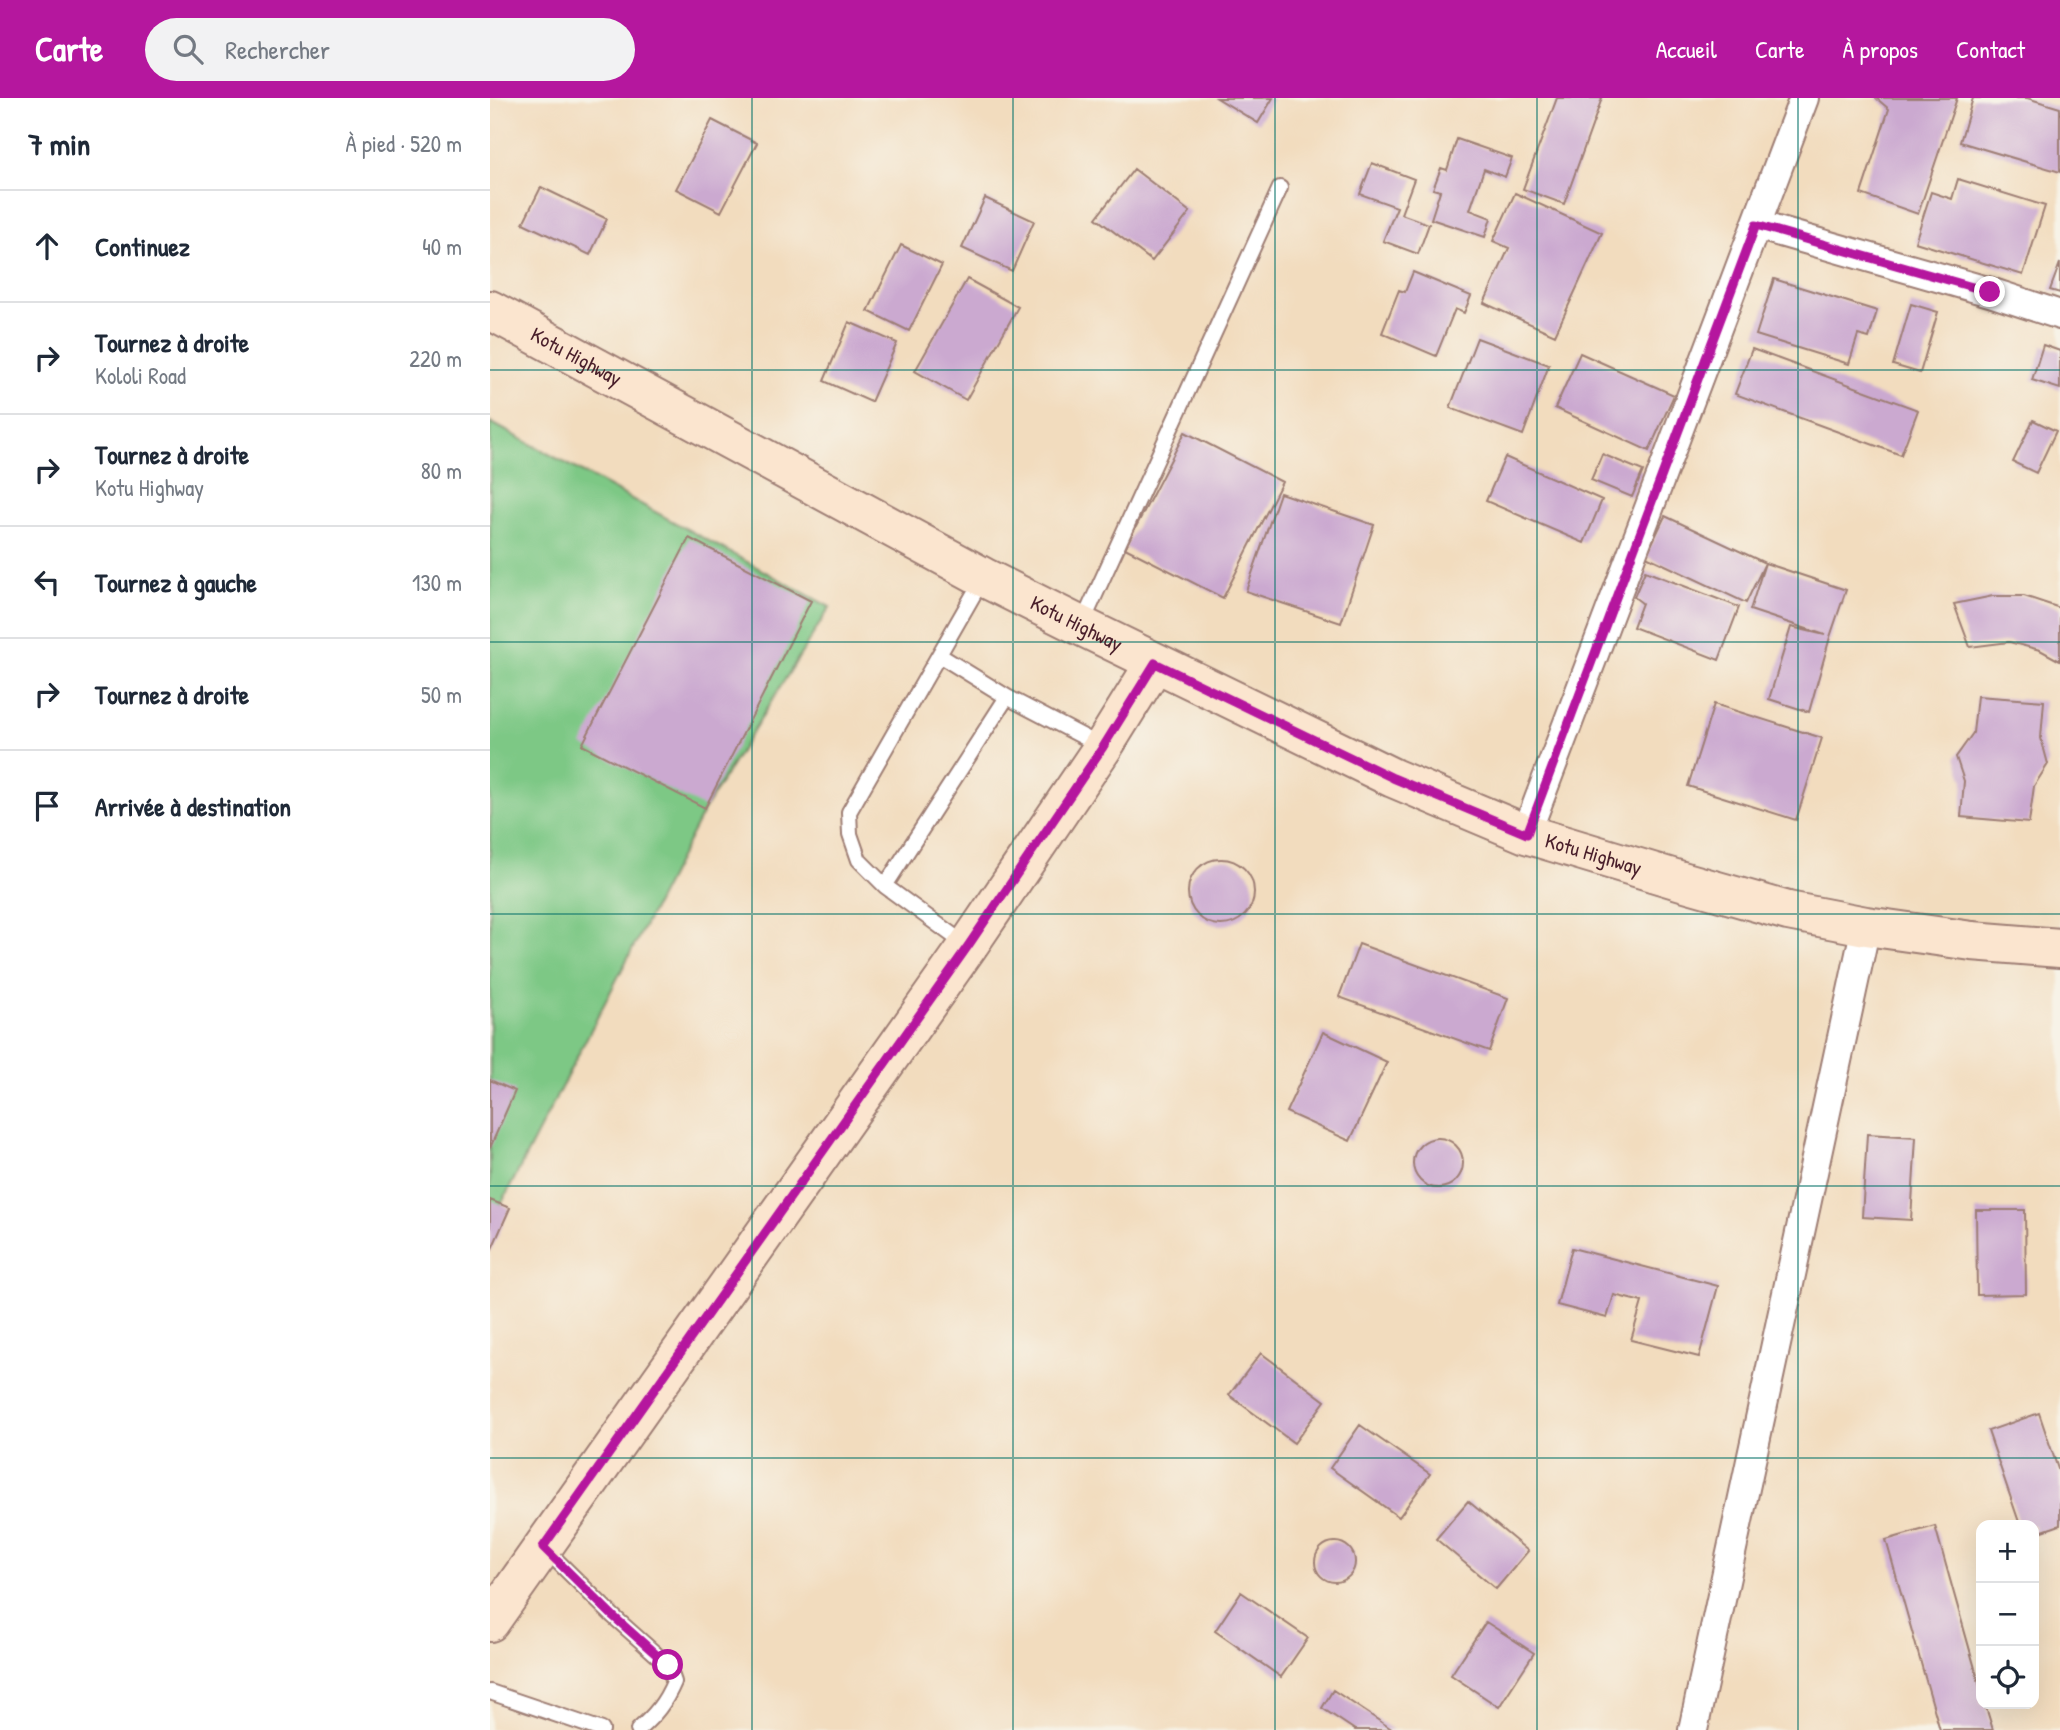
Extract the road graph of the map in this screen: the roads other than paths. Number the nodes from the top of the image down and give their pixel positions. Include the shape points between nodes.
1 (1804, 98) edge
2 (1280, 188) dead end
3 (1756, 225) junction
4 (490, 310) edge
5 (2060, 315) edge
6 (984, 577) junction
7 (1081, 626) junction
8 (939, 655) junction
9 (1155, 663) junction
10 (1007, 697) junction
11 (1103, 747) junction
12 (1527, 834) junction
13 (885, 886) junction
14 (1866, 926) junction
15 (968, 946) junction
16 (2060, 948) edge
17 (543, 1547) junction
18 (490, 1622) edge
19 (490, 1692) edge
20 (602, 1730) edge
21 (638, 1730) edge
22 (1693, 1730) edge

1 - 3 street
2 - 7 lane
3 - 5 street
3 - 12 street
4 - 6 street, Kotu Highway
6 - 7 street, Kotu Highway
6 - 8 lane
7 - 9 street, Kotu Highway
8 - 10 lane
8 - 13 lane via 849,812 850,834 859,860
9 - 11 street
9 - 12 street, Kotu Highway via 1393,778
10 - 11 lane
10 - 13 lane
11 - 15 street
12 - 14 street, Kotu Highway via 1788,911
13 - 15 lane
14 - 16 street, Kotu Highway
14 - 22 street
15 - 17 street
17 - 18 street
17 - 21 lane via 668,1665 674,1682 668,1698
19 - 20 lane

